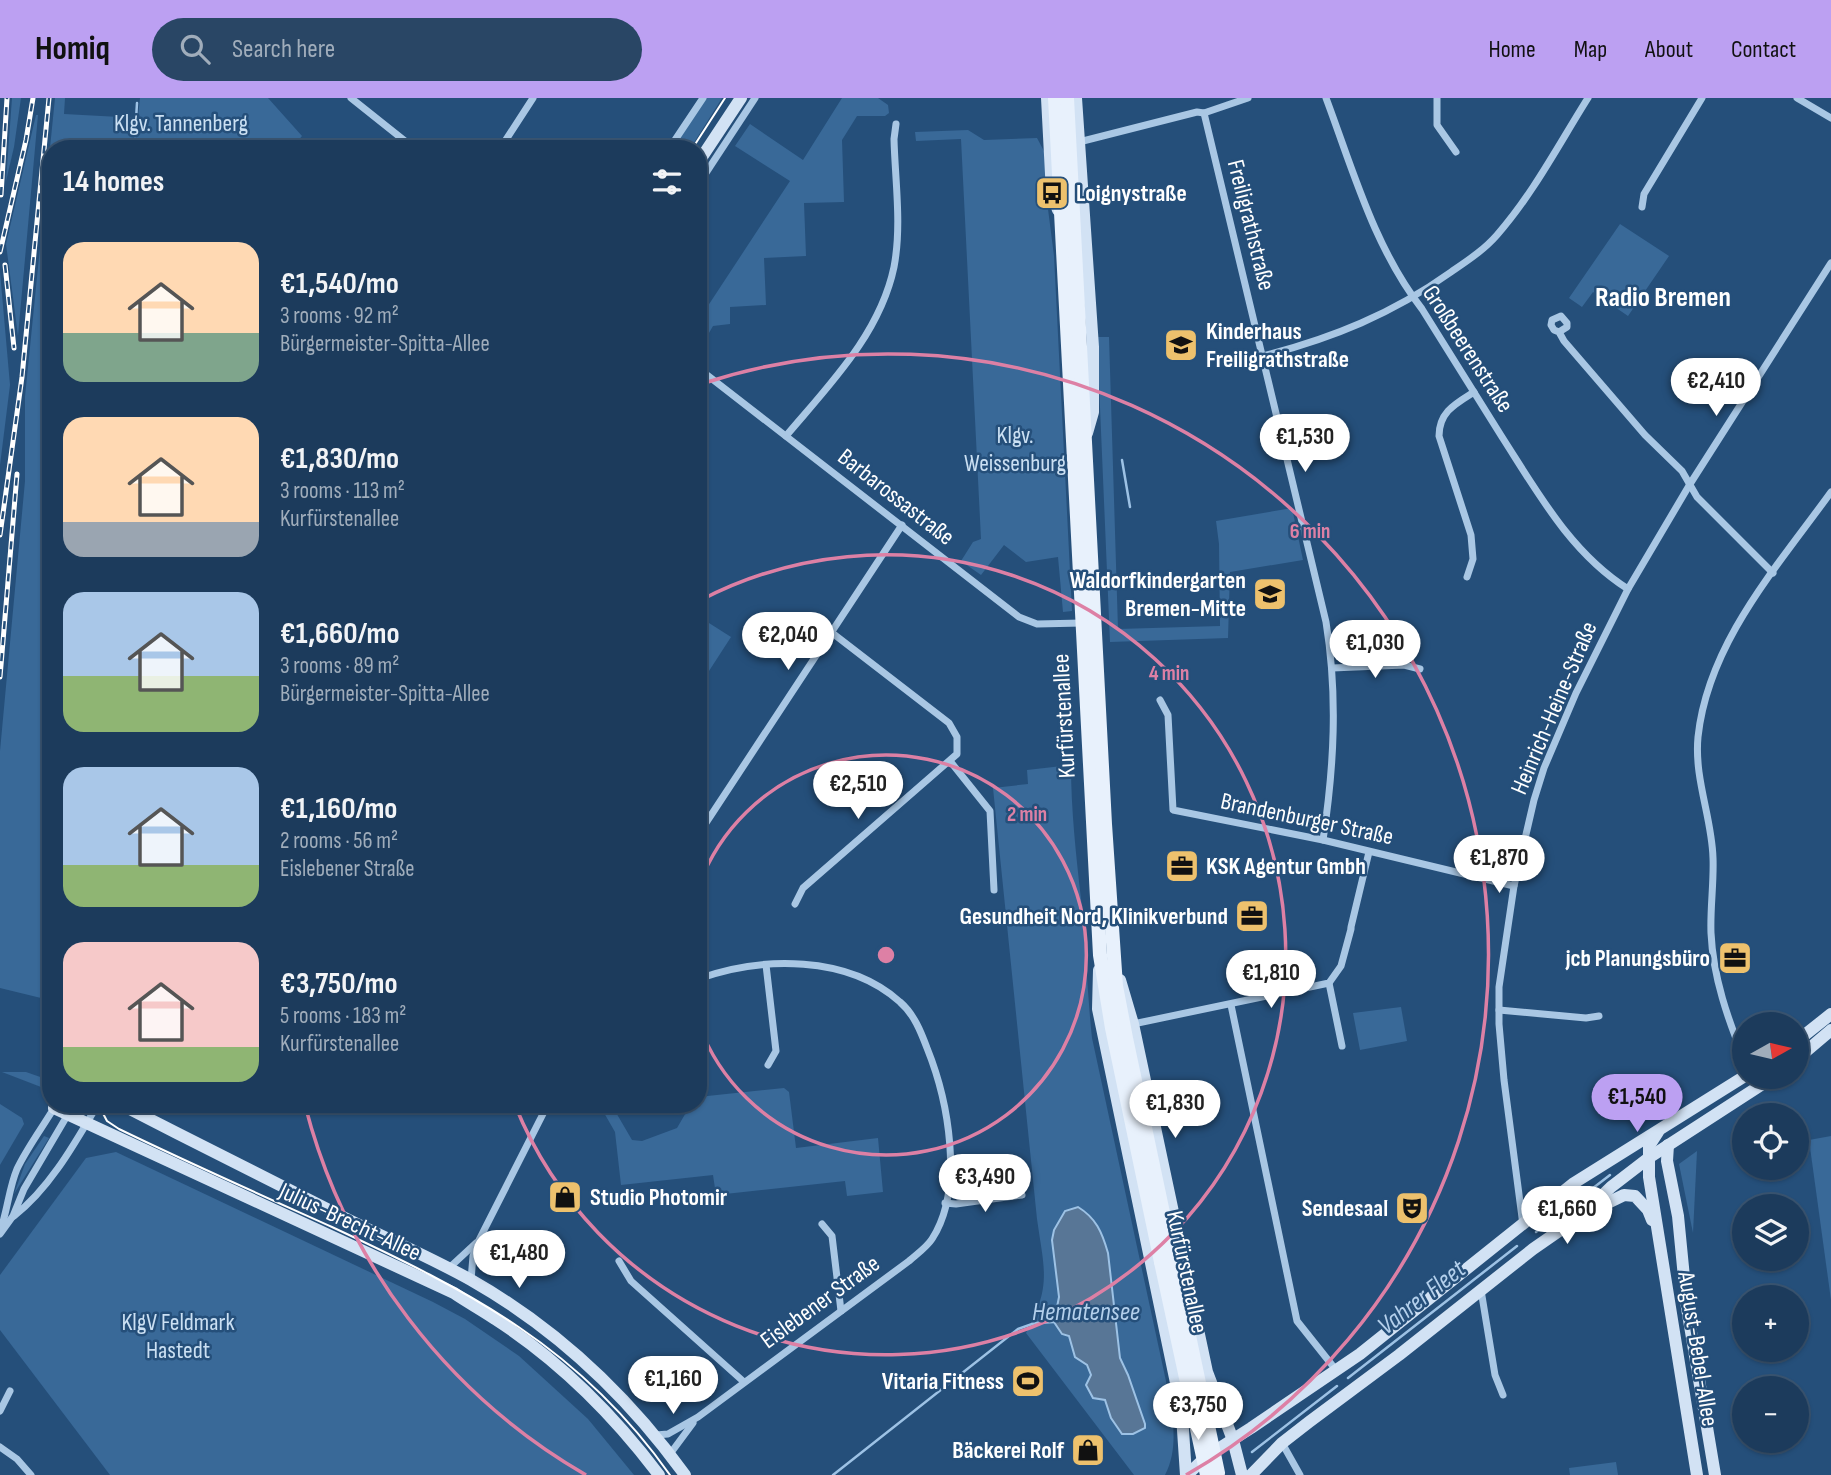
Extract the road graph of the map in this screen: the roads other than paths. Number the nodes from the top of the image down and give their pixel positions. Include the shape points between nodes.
1 (351, 98) edge
2 (533, 98) edge
3 (703, 98) edge
4 (741, 98) edge
5 (755, 98) edge
6 (1047, 98) edge
7 (1055, 98) edge
8 (1067, 98) edge
9 (1076, 98) edge
10 (1248, 98) edge
11 (1326, 98) edge
12 (1437, 98) edge
13 (1588, 98) edge
14 (1702, 98) edge
15 (1797, 98) edge
16 (1807, 100) edge
17 (1204, 113) junction
18 (1831, 118) edge
19 (896, 124) dead end
20 (404, 140) edge
21 (506, 140) edge
22 (675, 140) edge
23 (1079, 142) junction
24 (707, 149) edge
25 (1456, 152) dead end
26 (707, 172) edge
27 (1642, 207) dead end
28 (1062, 224) junction
29 (1831, 263) edge
30 (1414, 298) junction
31 (1559, 332) dead end
32 (1263, 356) junction
33 (707, 375) edge
34 (1474, 392) junction
35 (786, 436) junction
36 (1086, 436) junction
37 (1690, 484) junction
38 (1831, 492) edge
39 (901, 526) junction
40 (1773, 573) junction
41 (1467, 577) dead end
42 (1628, 589) junction
43 (1082, 624) junction
44 (831, 632) junction
45 (1332, 668) junction
46 (1420, 668) dead end
47 (1160, 700) dead end
48 (950, 761) junction
49 (707, 821) edge
50 (1323, 840) junction
51 (1369, 852) junction
52 (1514, 887) junction
53 (994, 890) dead end
54 (795, 904) dead end
55 (1107, 957) junction
56 (766, 965) junction
57 (707, 977) edge
58 (1329, 983) junction
59 (1231, 1005) junction
60 (1499, 1010) junction
61 (1831, 1014) edge
62 (1598, 1016) dead end
63 (1133, 1024) junction
64 (1732, 1025) edge
65 (1831, 1030) edge
66 (1810, 1031) edge
67 (1342, 1046) dead end
68 (1810, 1048) edge
69 (768, 1065) dead end
70 (1732, 1084) edge
71 (1755, 1089) edge
72 (51, 1113) edge
73 (69, 1113) edge
74 (74, 1113) edge
75 (92, 1113) edge
76 (138, 1113) edge
77 (543, 1113) edge
78 (86, 1123) junction
79 (1664, 1126) junction
80 (1668, 1145) junction
81 (1629, 1147) junction
82 (1650, 1157) junction
83 (1671, 1182) junction
84 (1022, 1195) dead end
85 (946, 1203) junction
86 (1582, 1215) junction
87 (13, 1216) junction
88 (822, 1224) dead end
89 (1524, 1225) junction
90 (1657, 1230) junction
91 (0, 1233) edge
92 (479, 1240) junction
93 (1533, 1249) junction
94 (619, 1261) dead end
95 (449, 1268) junction
96 (471, 1280) junction
97 (1481, 1289) junction
98 (1687, 1308) junction
99 (841, 1311) junction
100 (1670, 1311) junction
101 (1344, 1381) junction
102 (744, 1382) junction
103 (10, 1391) dead end
104 (1503, 1395) dead end
105 (0, 1411) edge
106 (698, 1417) junction
107 (656, 1435) junction
108 (1233, 1440) junction
109 (1282, 1443) junction
110 (0, 1447) edge
111 (670, 1454) junction
112 (1214, 1474) edge
113 (31, 1475) edge
114 (659, 1475) edge
115 (685, 1475) edge
116 (1186, 1475) edge
117 (1242, 1475) edge
118 (1251, 1475) edge
119 (1300, 1475) edge
120 (1697, 1475) edge
121 (1715, 1475) edge

1 - 20 street
2 - 21 street
3 - 22 street
4 - 24 main road
5 - 26 street
6 - 28 main road, Kurfürstenallee via 1052,193
7 - 28 main road, Kurfürstenallee
8 - 36 main road, Kurfürstenallee
9 - 23 main road, Kurfürstenallee
10 - 17 street
11 - 30 street, Großbeerenstraße via 1385,253
12 - 25 street via 1437,125
13 - 30 street via 1530,192 1497,234
14 - 27 street via 1644,194
15 - 16 street
16 - 18 street
17 - 23 street
17 - 32 street, Freiligrathstraße
19 - 35 street via 896,247 888,286 865,338
23 - 36 main road, Kurfürstenallee via 1093,346 1093,412
28 - 43 main road, Kurfürstenallee
29 - 37 street, Heinrich-Heine-Straße
30 - 32 street via 1331,336
30 - 34 street, Großbeerenstraße
31 - 37 street
32 - 45 street, Freiligrathstraße via 1319,588
33 - 35 street, Barbarossastraße
34 - 41 street via 1451,406 1439,426 1471,535 1473,559
34 - 42 street, Großbeerenstraße via 1579,549
35 - 39 street, Barbarossastraße
36 - 55 main road, Kurfürstenallee
37 - 40 street via 1697,497
37 - 42 street, Heinrich-Heine-Straße
38 - 40 street
39 - 43 street, Barbarossastraße via 1019,617 1037,624
39 - 44 street
40 - 64 street via 1727,641 1707,694 1698,738 1698,771 1713,860 1714,961
42 - 52 street, Heinrich-Heine-Straße via 1544,768
43 - 55 main road, Kurfürstenallee
44 - 48 street via 949,723 957,737 957,754
44 - 49 street
45 - 46 street
45 - 50 street, Freiligrathstraße via 1335,747
47 - 50 street, Brandenburger Straße via 1168,716 1173,810
48 - 53 street via 990,811
48 - 54 street via 803,888
50 - 51 street, Brandenburger Straße
51 - 52 street, Brandenburger Straße
51 - 58 street via 1341,966
52 - 60 street, Heinrich-Heine-Straße
55 - 63 main road, Kurfürstenallee
55 - 112 main road, Kurfürstenallee, bridge via 1112,1028
55 - 116 main road, Kurfürstenallee via 1098,1009 1182,1415
56 - 57 street, Eislebener Straße
56 - 69 street via 776,1051
56 - 85 street, Eislebener Straße via 791,964 852,974 889,993 911,1014 944,1098 950,1152
58 - 59 street
58 - 67 street
59 - 63 street
59 - 101 street via 1297,1321
60 - 62 street
60 - 89 street, Heinrich-Heine-Straße
61 - 66 main road
63 - 108 main road, Kurfürstenallee via 1207,1372
65 - 68 main road
70 - 79 main road
71 - 80 main road
72 - 91 street via 18,1168
73 - 87 street
74 - 78 main road, Julius-Brecht-Allee
75 - 78 street
76 - 95 main road, Julius-Brecht-Allee
77 - 92 street
78 - 87 street via 37,1194
78 - 114 main road, Julius-Brecht-Allee via 454,1293 573,1379 615,1420
79 - 81 main road
79 - 82 main road via 1649,1146
80 - 82 main road
80 - 83 main road, August-Bebel-Allee
81 - 82 main road, August-Bebel-Allee
81 - 89 main road via 1574,1183
82 - 83 main road, August-Bebel-Allee
82 - 86 main road
82 - 90 main road, August-Bebel-Allee
83 - 98 main road, August-Bebel-Allee
84 - 85 street
85 - 99 street, Eislebener Straße via 931,1241
86 - 90 main road, August-Bebel-Allee via 1624,1195 1635,1196
86 - 93 main road
87 - 91 street
88 - 99 street via 832,1236
89 - 93 main road
89 - 101 main road via 1360,1354
90 - 100 main road, August-Bebel-Allee
92 - 95 street
92 - 96 street
93 - 97 main road
94 - 102 street via 631,1280
95 - 96 main road, Julius-Brecht-Allee
96 - 107 main road, Julius-Brecht-Allee via 578,1355
97 - 101 main road via 1399,1355
97 - 104 street via 1495,1375
98 - 100 main road
98 - 121 main road, August-Bebel-Allee
99 - 102 street, Eislebener Straße
100 - 120 main road, August-Bebel-Allee
101 - 108 main road
101 - 109 main road
102 - 106 street, Eislebener Straße
103 - 105 street
106 - 107 street, Eislebener Straße via 668,1434
106 - 111 street, Eislebener Straße
107 - 111 main road, Julius-Brecht-Allee
108 - 116 main road
108 - 117 main road, Kurfürstenallee
109 - 118 main road
109 - 119 street
110 - 113 street
111 - 115 main road, Julius-Brecht-Allee

